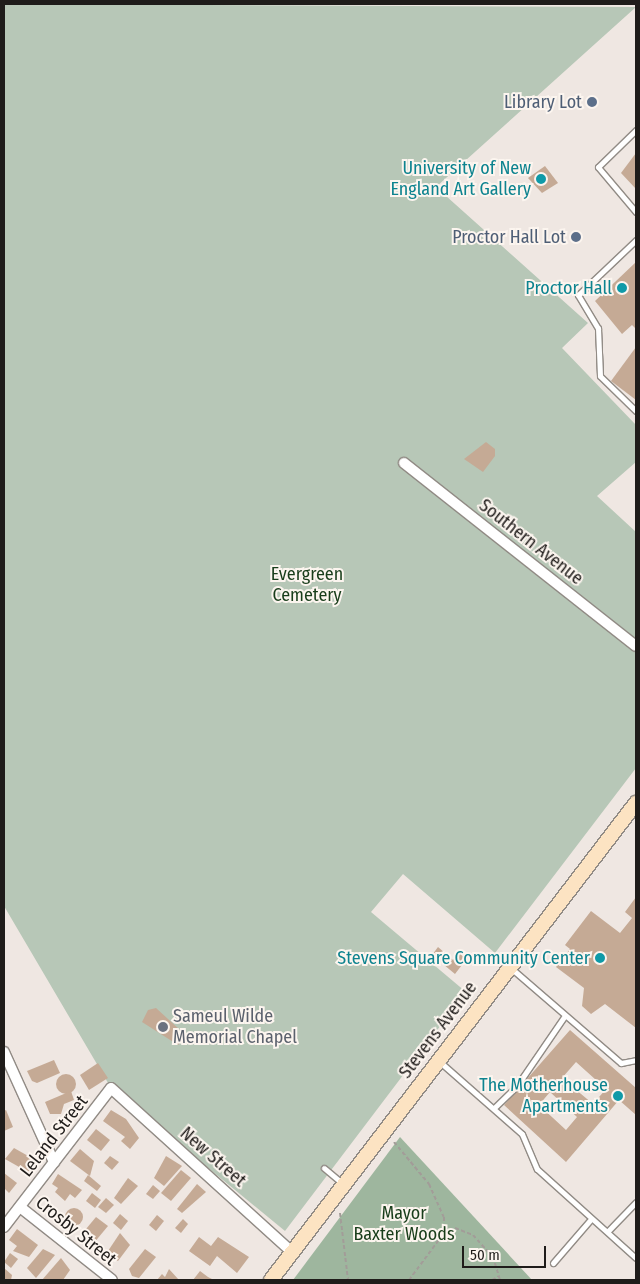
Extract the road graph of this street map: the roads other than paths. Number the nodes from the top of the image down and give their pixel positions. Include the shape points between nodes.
1 (636, 130) edge
2 (636, 212) edge
3 (636, 240) edge
4 (636, 411) edge
5 (404, 463) dead end
6 (636, 646) edge
7 (636, 803) edge
8 (510, 966) junction
9 (564, 1017) junction
10 (4, 1052) edge
11 (438, 1060) junction
12 (636, 1060) edge
13 (111, 1088) joint
14 (495, 1107) junction
15 (54, 1162) junction
16 (324, 1168) dead end
17 (344, 1185) junction
18 (636, 1202) edge
19 (20, 1207) junction
20 (591, 1218) junction
21 (4, 1227) edge
22 (608, 1231) junction
23 (292, 1252) junction
24 (636, 1258) edge
25 (553, 1263) dead end
26 (112, 1280) edge
27 (271, 1280) edge

1 - 2 lane via 598,167
3 - 4 lane via 578,295 598,328 600,376
5 - 6 street, Southern Avenue
7 - 8 main road, Stevens Avenue
8 - 9 lane
8 - 11 main road, Stevens Avenue
9 - 12 lane via 621,1063
9 - 14 lane via 516,1086
10 - 15 street
11 - 14 lane
11 - 17 main road, Stevens Avenue
13 - 15 street, Leland Street
13 - 23 street, New Street
14 - 20 lane via 522,1134 537,1169
15 - 19 street, Leland Street
16 - 17 lane
17 - 23 main road, Stevens Avenue
18 - 22 lane
19 - 21 street, Leland Street
19 - 26 street, Crosby Street
20 - 22 lane
20 - 25 lane
22 - 24 lane
23 - 27 main road, Stevens Avenue

